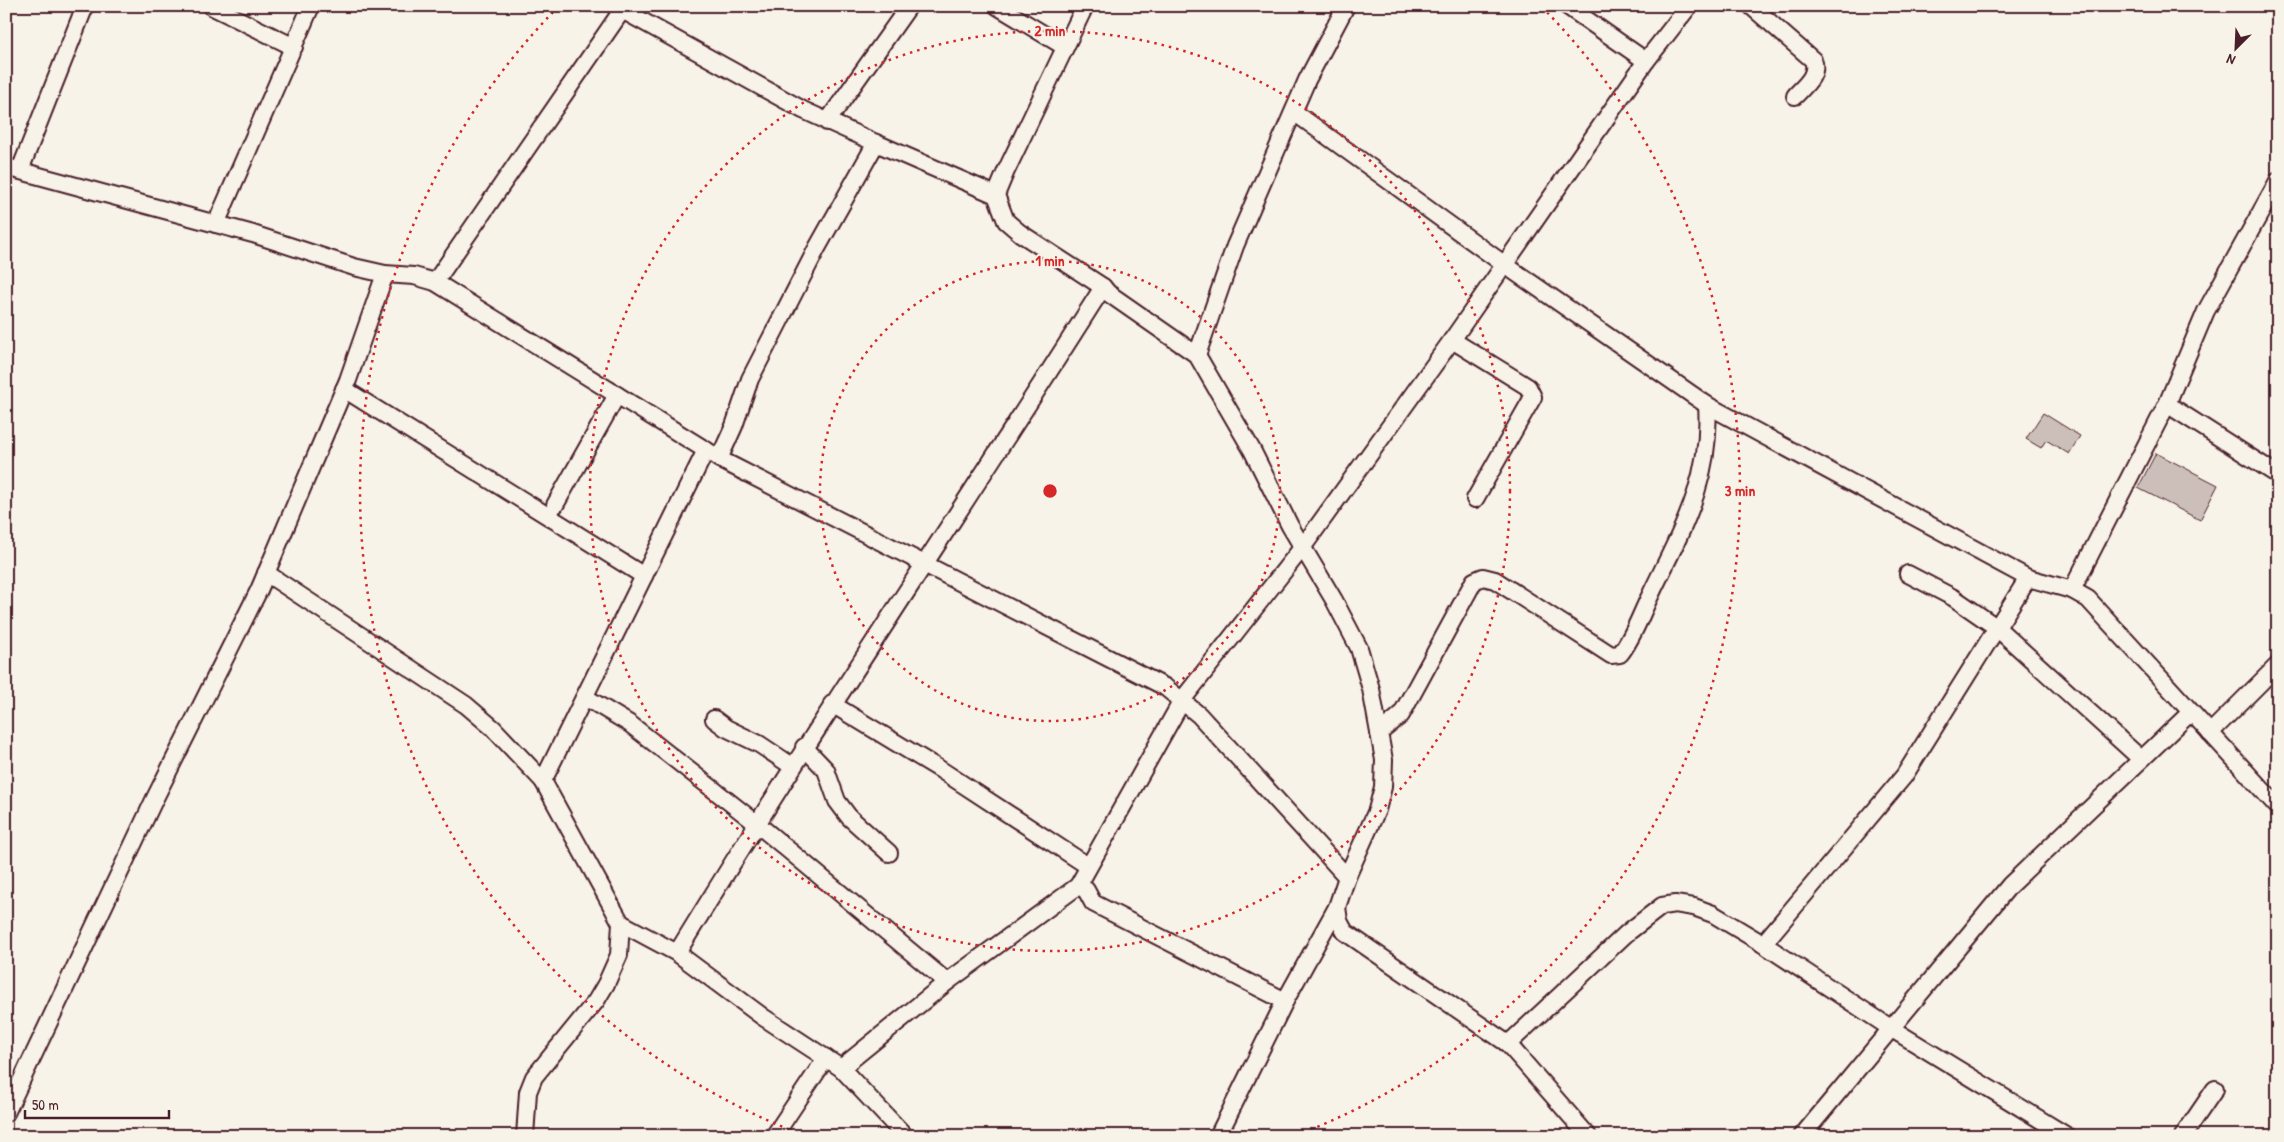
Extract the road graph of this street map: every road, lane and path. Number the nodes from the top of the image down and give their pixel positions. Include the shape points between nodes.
1 (85, 6) edge
2 (212, 6) edge
3 (311, 6) edge
4 (909, 6) edge
5 (997, 6) edge
6 (1085, 6) edge
7 (1346, 6) edge
8 (1567, 6) edge
9 (1689, 6) edge
10 (1751, 6) edge
11 (620, 8) edge
12 (1065, 46) junction
13 (294, 47) junction
14 (1646, 61) junction
15 (1794, 96) dead end
16 (1294, 112) junction
17 (827, 122) junction
18 (876, 143) junction
19 (13, 169) edge
20 (2278, 181) edge
21 (996, 194) junction
22 (216, 224) junction
23 (1506, 264) junction
24 (385, 274) junction
25 (435, 282) junction
26 (1102, 287) junction
27 (1452, 340) junction
28 (1197, 356) junction
29 (344, 389) junction
30 (618, 395) junction
31 (1707, 404) junction
32 (2167, 404) junction
33 (712, 455) junction
34 (2278, 475) edge
35 (1476, 499) dead end
36 (555, 505) dead end
37 (1302, 548) junction
38 (922, 565) junction
39 (266, 573) junction
40 (1908, 574) dead end
41 (644, 576) junction
42 (2028, 578) junction
43 (2072, 590) junction
44 (1996, 627) junction
45 (2278, 664) edge
46 (585, 697) junction
47 (1183, 699) junction
48 (832, 704) junction
49 (2190, 713) junction
50 (714, 719) dead end
51 (1379, 733) junction
52 (2210, 733) junction
53 (804, 747) junction
54 (2141, 759) junction
55 (792, 766) junction
56 (544, 781) junction
57 (2278, 807) edge
58 (756, 823) junction
59 (889, 853) dead end
60 (1088, 866) junction
61 (1347, 877) junction
62 (1078, 886) junction
63 (1336, 907) junction
64 (621, 923) junction
65 (1345, 932) junction
66 (1320, 936) junction
67 (1763, 944) junction
68 (677, 953) junction
69 (947, 982) junction
70 (1285, 1001) junction
71 (1892, 1029) junction
72 (1508, 1044) junction
73 (826, 1058) junction
74 (841, 1068) junction
75 (2215, 1089) dead end
76 (6, 1113) edge
77 (525, 1136) edge
78 (774, 1136) edge
79 (906, 1136) edge
80 (1218, 1136) edge
81 (1588, 1136) edge
82 (1802, 1136) edge
83 (2067, 1136) edge
84 (2184, 1136) edge

1 - 19 street
2 - 13 street
3 - 13 street
4 - 17 street
5 - 12 street
6 - 12 street
7 - 16 street
8 - 14 street
9 - 14 street
10 - 15 street via 1813,60 1814,74
11 - 17 street
11 - 25 street
12 - 21 street
13 - 22 street
14 - 23 street
16 - 23 street
16 - 28 street via 1235,246
17 - 18 street
18 - 21 street
18 - 33 street via 817,248 750,379 730,437
19 - 22 street
20 - 32 street via 2206,311
21 - 26 street via 1006,221
22 - 24 street
23 - 27 street
23 - 31 street
24 - 25 street via 414,276
24 - 29 street
25 - 30 street
26 - 28 street
26 - 38 street
27 - 35 street via 1528,387 1533,397
27 - 37 street
28 - 37 street via 1252,450
29 - 39 street
29 - 41 street
30 - 33 street
30 - 36 street
31 - 42 street
31 - 51 street via 1707,452 1698,489 1685,524 1620,654 1611,655 1495,580 1483,577 1474,581 1400,714
32 - 34 street
32 - 43 street
33 - 38 street
33 - 41 street
37 - 47 street
37 - 51 street via 1359,648
38 - 47 street via 1148,678
38 - 48 street
39 - 56 street via 466,705
39 - 76 street via 154,798
40 - 44 street via 1954,598
41 - 46 street
42 - 43 street
42 - 44 street
43 - 49 street via 2088,599
44 - 54 street
44 - 67 street via 1904,776
45 - 52 street
46 - 56 street
46 - 58 street via 630,724
47 - 60 street
47 - 61 street
48 - 53 street
48 - 60 street via 941,770
49 - 52 street
49 - 54 street
50 - 55 street
51 - 61 street via 1384,760 1383,787
52 - 57 street
53 - 55 street
53 - 59 street via 826,770 837,801 849,817
54 - 71 street via 2010,884
55 - 58 street
56 - 64 street
58 - 68 street
58 - 69 street
60 - 62 street
61 - 63 street
62 - 69 street
62 - 70 street via 1086,890 1093,903
63 - 65 street
63 - 66 street
64 - 68 street
64 - 77 street via 619,955 596,1001 534,1077 527,1097
65 - 66 street via 1328,932
65 - 72 street
66 - 70 street
67 - 71 street
67 - 72 street via 1713,914 1676,904 1662,906 1627,933
68 - 73 street via 763,1017
69 - 74 street
70 - 80 street
71 - 82 street
71 - 83 street
72 - 81 street
73 - 74 street
73 - 78 street
74 - 79 street
75 - 84 street

